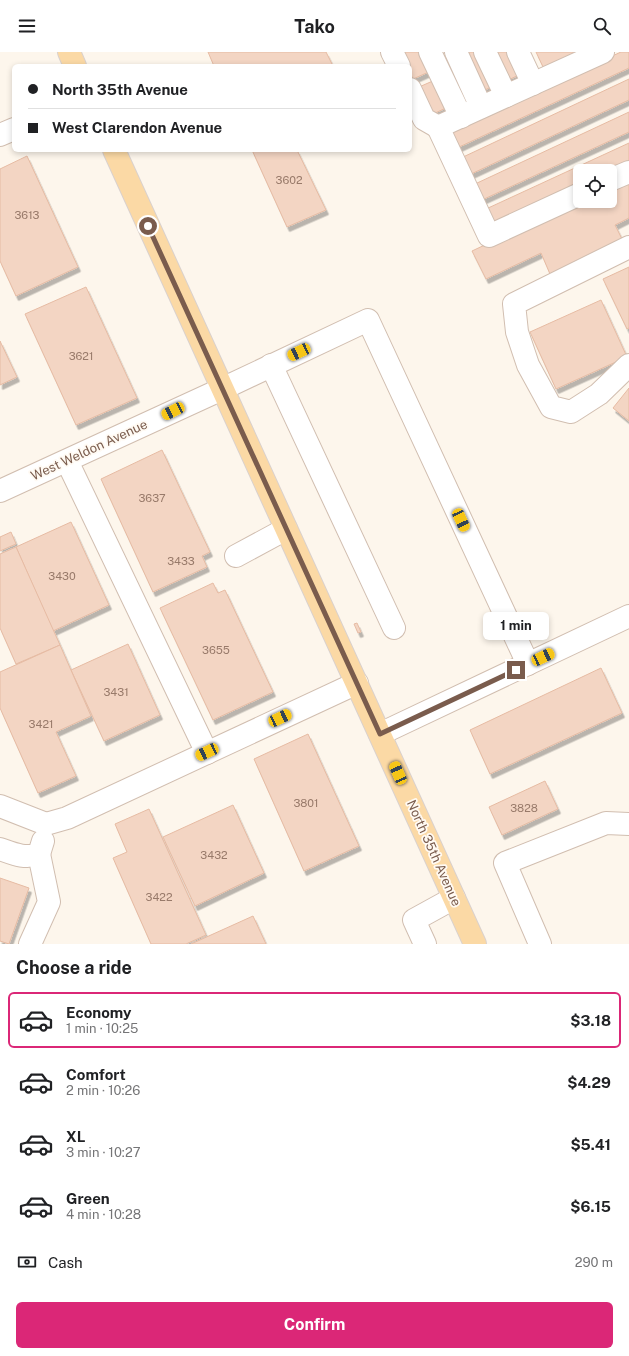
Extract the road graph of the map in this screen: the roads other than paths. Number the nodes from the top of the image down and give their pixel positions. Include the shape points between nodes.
1 (69, 52) edge
2 (392, 52) edge
3 (430, 52) edge
4 (456, 52) edge
5 (485, 52) edge
6 (518, 52) edge
7 (603, 52) edge
8 (74, 64) edge
9 (398, 64) edge
10 (533, 84) junction
11 (412, 93) edge
12 (506, 96) junction
13 (481, 107) junction
14 (461, 116) junction
15 (438, 127) junction
16 (12, 130) edge
17 (0, 135) edge
18 (115, 152) edge
19 (629, 172) edge
20 (617, 177) edge
21 (573, 197) edge
22 (629, 247) edge
23 (271, 365) junction
24 (629, 365) edge
25 (222, 389) junction
26 (66, 461) junction
27 (0, 491) edge
28 (286, 529) junction
29 (236, 556) dead end
30 (629, 616) edge
31 (394, 628) dead end
32 (528, 664) junction
33 (357, 683) junction
34 (380, 734) junction
35 (207, 752) junction
36 (0, 806) edge
37 (46, 824) junction
38 (629, 824) edge
39 (0, 849) edge
40 (39, 854) junction
41 (454, 898) junction
42 (30, 944) edge
43 (425, 944) edge
44 (475, 944) edge
45 (540, 944) edge

1 - 8 main road
2 - 9 street
3 - 14 street
4 - 13 street
5 - 12 street
6 - 10 street
7 - 10 street
10 - 12 street
11 - 15 street via 424,119
12 - 13 street
13 - 14 street
14 - 15 street
15 - 21 street via 489,236
16 - 17 street
18 - 25 main road, North 35th Avenue
19 - 20 street
22 - 24 street via 514,304 517,332 528,365 551,407 571,412 599,394
23 - 25 street, West Weldon Avenue
23 - 31 street
23 - 32 street, West Weldon Avenue via 368,320
25 - 26 street, West Weldon Avenue
25 - 28 main road, North 35th Avenue
26 - 27 street, West Weldon Avenue
26 - 35 street
28 - 29 street
28 - 33 main road, North 35th Avenue
30 - 32 street
32 - 34 street
33 - 34 main road, North 35th Avenue
33 - 35 street
34 - 41 main road, North 35th Avenue
35 - 37 street via 67,818
36 - 37 street
37 - 40 street
38 - 45 street via 606,823 505,863
39 - 40 street via 19,856 31,857
40 - 42 street via 49,902
41 - 43 street via 414,920
41 - 44 main road, North 35th Avenue

